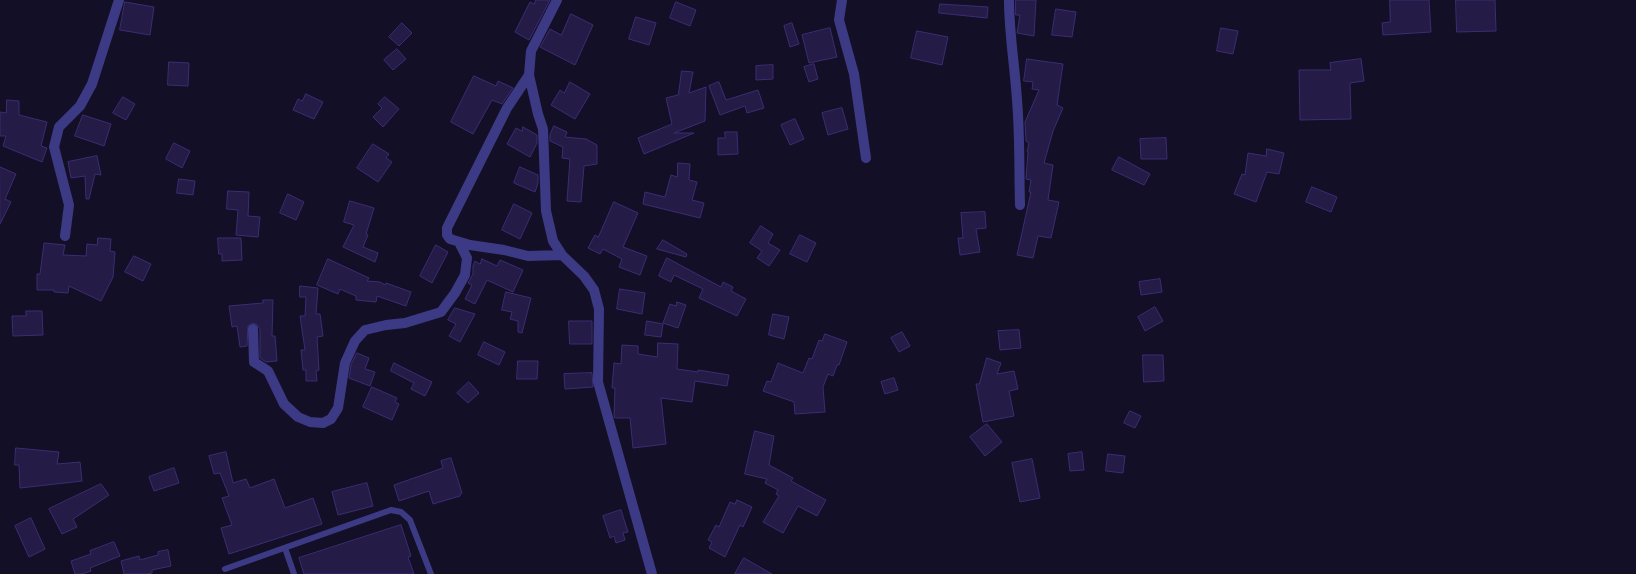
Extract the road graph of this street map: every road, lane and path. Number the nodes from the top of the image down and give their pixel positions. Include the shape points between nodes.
1 (119, 0) edge
2 (557, 0) edge
3 (842, 0) edge
4 (1009, 0) edge
5 (529, 75) junction
6 (866, 158) dead end
7 (1020, 204) dead end
8 (65, 236) dead end
9 (459, 242) junction
10 (562, 255) junction
11 (253, 329) dead end
12 (285, 548) junction
13 (225, 569) dead end
14 (294, 574) edge
15 (431, 574) edge
16 (652, 574) edge

1 - 8 street via 92,84 80,106 59,127 54,147 69,205
2 - 5 street via 531,51
3 - 6 street via 839,20 854,74
4 - 7 street via 1018,103
5 - 9 street via 506,108 447,228 450,239
5 - 10 street via 543,129 546,211 553,241
9 - 10 street via 528,256
9 - 11 street via 467,258 465,275 441,312 405,323 365,330 355,341 345,363 338,408 331,418 323,423 310,422 298,417 284,404 268,370 254,362
10 - 16 street via 584,276 594,290 600,309 598,382
12 - 13 lane
12 - 14 lane
12 - 15 lane via 392,510 401,512 410,520

